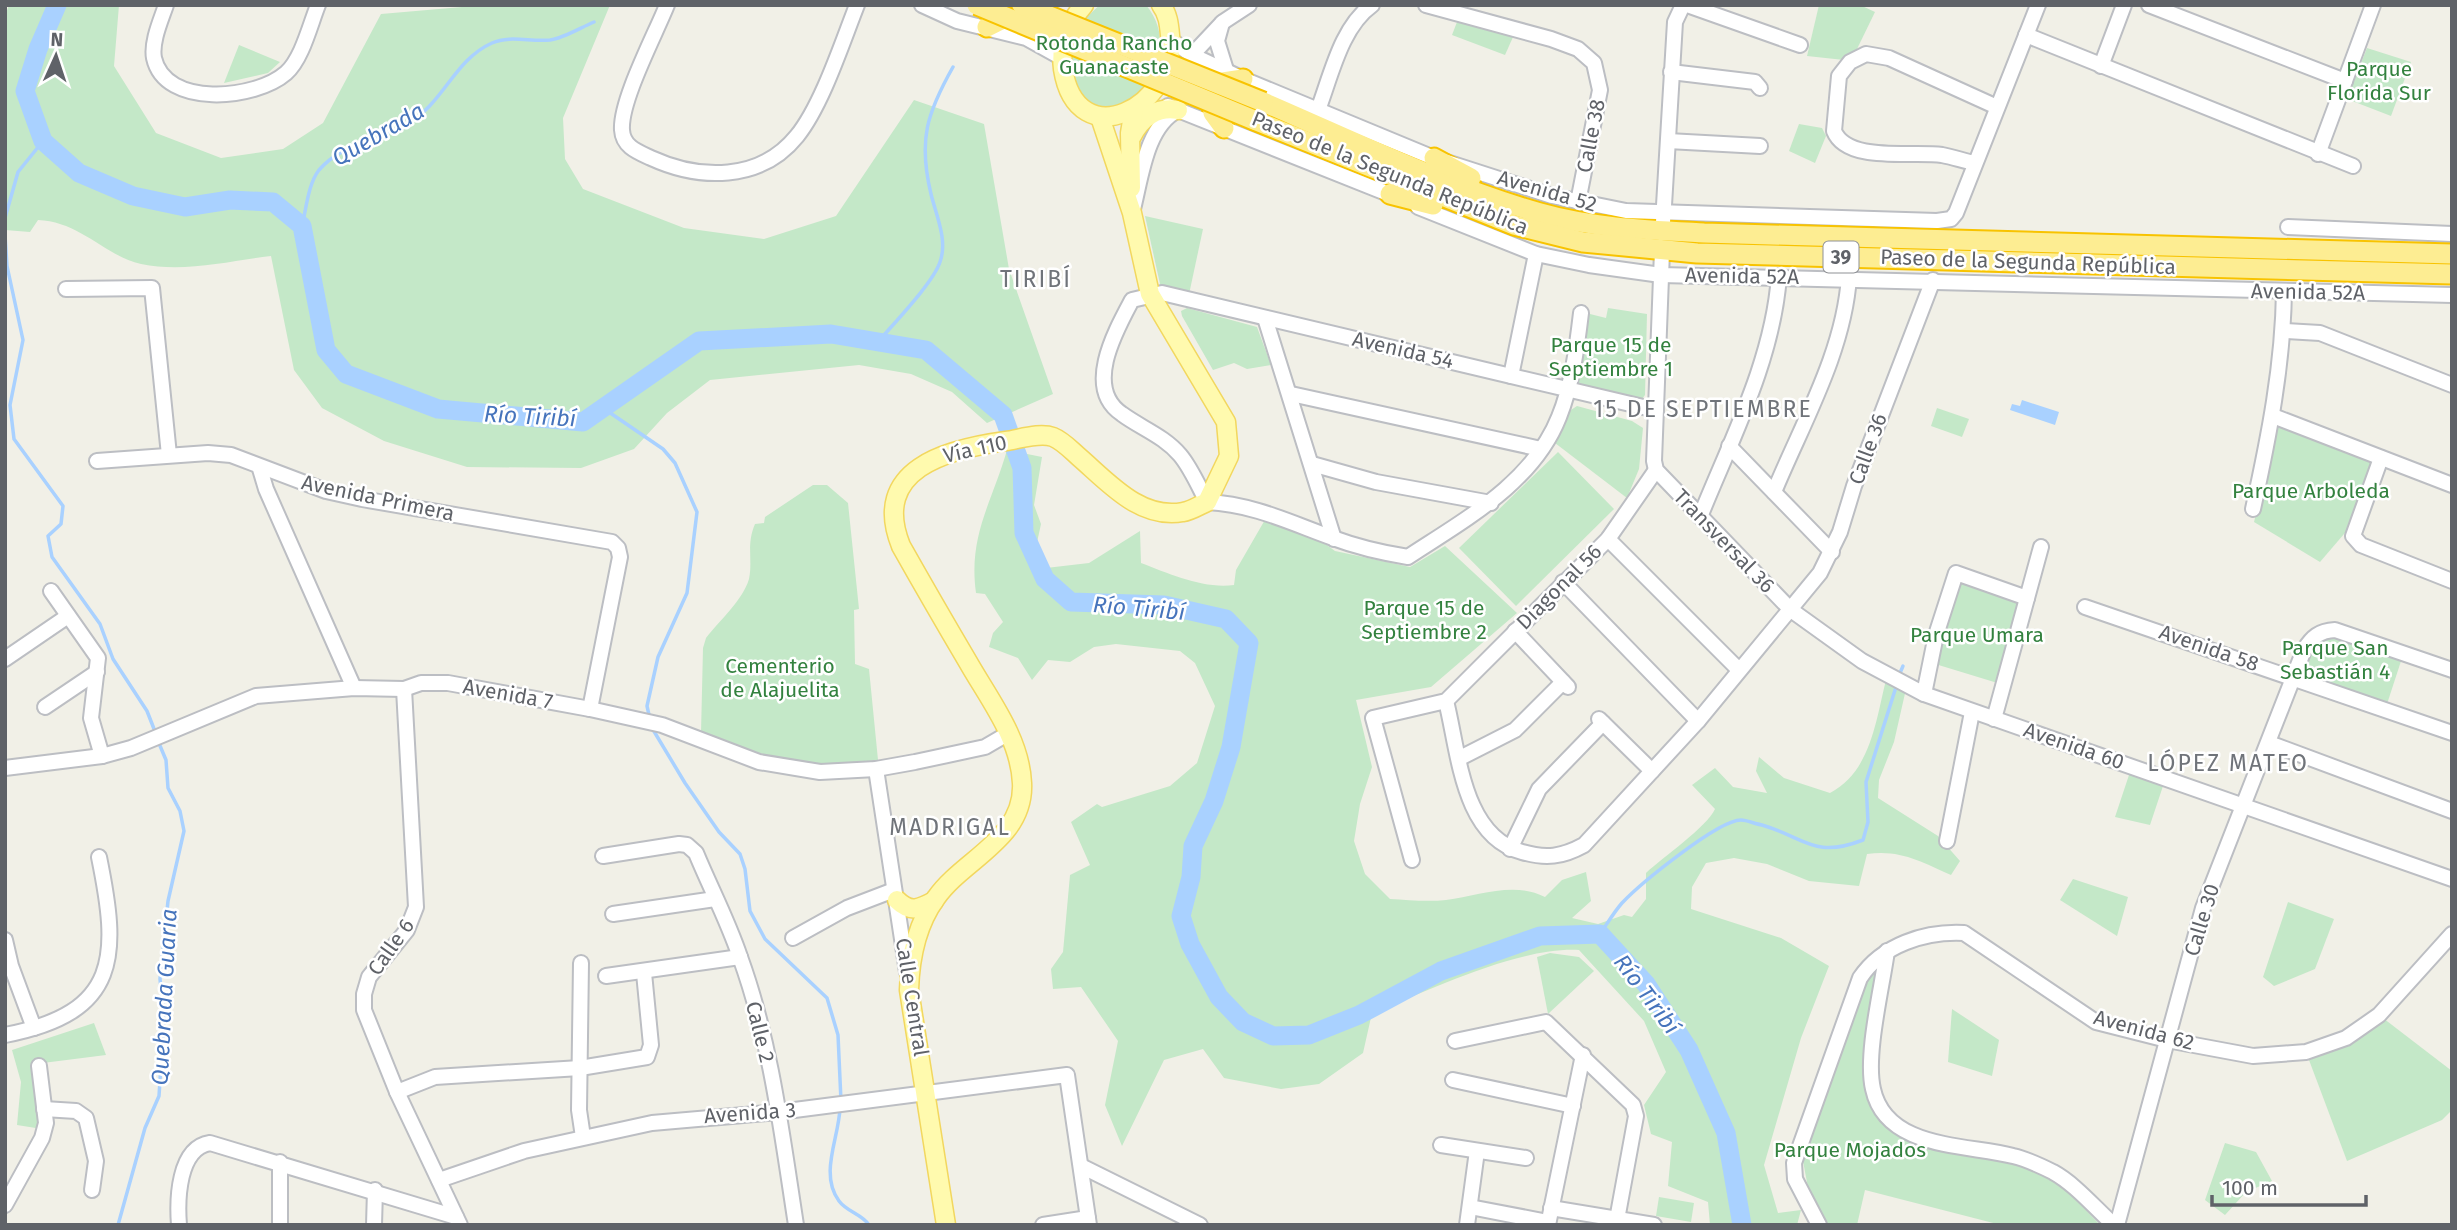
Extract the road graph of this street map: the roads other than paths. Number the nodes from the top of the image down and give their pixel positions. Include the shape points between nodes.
1 (166, 5) edge
2 (318, 5) edge
3 (667, 5) edge
4 (857, 5) edge
5 (922, 5) edge
6 (978, 5) edge
7 (1010, 5) edge
8 (1022, 5) edge
9 (1084, 5) edge
10 (1249, 5) edge
11 (1372, 5) edge
12 (1426, 5) edge
13 (1685, 5) edge
14 (2038, 5) edge
15 (2124, 5) edge
16 (2149, 5) edge
17 (1164, 7) edge
18 (2368, 7) edge
19 (1223, 22) junction
20 (987, 27) junction
21 (2026, 36) junction
22 (1171, 40) junction
23 (1800, 45) dead end
24 (1192, 55) junction
25 (1062, 58) junction
26 (2101, 66) junction
27 (1671, 72) junction
28 (1235, 75) junction
29 (2345, 81) junction
30 (1760, 88) dead end
31 (1140, 104) junction
32 (1997, 107) junction
33 (1178, 110) junction
34 (1318, 110) junction
35 (1258, 111) junction
36 (1100, 117) junction
37 (1224, 128) junction
38 (1668, 141) junction
39 (1760, 146) dead end
40 (1130, 150) junction
41 (2318, 154) junction
42 (1434, 158) junction
43 (1974, 163) junction
44 (2353, 166) dead end
45 (1390, 194) junction
46 (1578, 202) junction
47 (1132, 213) junction
48 (1541, 214) junction
49 (1514, 225) junction
50 (2288, 228) dead end
51 (1663, 231) junction
52 (2452, 234) edge
53 (1536, 254) junction
54 (2452, 254) edge
55 (2452, 274) edge
56 (1661, 275) junction
57 (1779, 276) junction
58 (1849, 278) junction
59 (1933, 280) junction
60 (66, 289) dead end
61 (2284, 291) junction
62 (1150, 294) junction
63 (2452, 295) edge
64 (1581, 313) dead end
65 (1265, 318) junction
66 (2284, 331) junction
67 (1511, 376) junction
68 (2452, 385) edge
69 (1567, 389) junction
70 (1291, 394) junction
71 (1656, 410) junction
72 (2273, 416) junction
73 (1729, 446) junction
74 (1541, 449) junction
75 (169, 455) junction
76 (2381, 458) junction
77 (97, 461) dead end
78 (1312, 464) junction
79 (260, 469) junction
80 (1656, 470) junction
81 (2452, 485) edge
82 (1774, 492) junction
83 (1207, 502) junction
84 (1491, 503) junction
85 (2253, 509) dead end
86 (1700, 517) junction
87 (1334, 538) junction
88 (1608, 538) junction
89 (2040, 547) dead end
90 (1832, 552) junction
91 (1563, 582) junction
92 (2452, 582) edge
93 (51, 591) dead end
94 (2027, 598) junction
95 (2085, 607) dead end
96 (1791, 610) junction
97 (68, 615) junction
98 (1515, 631) junction
99 (5, 659) edge
100 (1740, 670) junction
101 (2452, 670) edge
102 (97, 672) junction
103 (2294, 678) junction
104 (354, 688) junction
105 (404, 690) junction
106 (1924, 694) junction
107 (1447, 701) junction
108 (44, 706) dead end
109 (590, 709) junction
110 (1972, 712) junction
111 (1994, 719) junction
112 (1698, 721) junction
113 (1009, 733) junction
114 (2452, 733) edge
115 (2269, 743) junction
116 (102, 756) junction
117 (1460, 758) junction
118 (5, 768) edge
119 (876, 769) junction
120 (1652, 771) junction
121 (2244, 805) junction
122 (2452, 811) edge
123 (1947, 841) dead end
124 (1510, 849) junction
125 (99, 856) dead end
126 (603, 856) dead end
127 (1412, 860) dead end
128 (2452, 879) edge
129 (895, 895) junction
130 (715, 898) junction
131 (934, 901) junction
132 (612, 914) dead end
133 (2452, 934) edge
134 (793, 938) dead end
135 (5, 940) edge
136 (1887, 951) junction
137 (740, 957) junction
138 (581, 962) dead end
139 (643, 973) junction
140 (606, 976) dead end
141 (909, 990) junction
142 (34, 1028) junction
143 (5, 1035) edge
144 (2167, 1040) junction
145 (1455, 1041) dead end
146 (1583, 1055) junction
147 (39, 1066) dead end
148 (580, 1068) junction
149 (1453, 1080) dead end
150 (397, 1092) junction
151 (928, 1094) junction
152 (1573, 1106) junction
153 (44, 1109) junction
154 (779, 1112) junction
155 (583, 1137) junction
156 (1441, 1144) dead end
157 (1477, 1151) junction
158 (1526, 1158) dead end
159 (281, 1162) junction
160 (1081, 1166) junction
161 (439, 1180) junction
162 (92, 1189) dead end
163 (375, 1190) junction
164 (5, 1205) edge
165 (1470, 1207) junction
166 (1549, 1218) edge
167 (458, 1221) edge
168 (1089, 1222) edge
169 (1616, 1222) edge
170 (179, 1225) edge
171 (279, 1225) edge
172 (374, 1225) edge
173 (796, 1225) edge
174 (946, 1225) edge
175 (1043, 1225) edge
176 (1200, 1225) edge
177 (1467, 1225) edge
178 (1654, 1225) edge
179 (1819, 1225) edge
180 (2115, 1225) edge

1 - 2 street via 154,43 158,67 176,85 208,96 239,93 285,74
3 - 4 street via 626,106 624,140 674,168 701,174 745,171 766,162 797,136
5 - 20 street via 957,21
6 - 35 highway, Paseo de la Segunda República / 39, bridge
7 - 20 highway via 1001,20
8 - 35 highway, Paseo de la Segunda República / 39, bridge
9 - 25 main road via 1067,31
10 - 19 street
11 - 34 street via 1350,29
12 - 46 street, Calle 38 via 1578,49 1589,57 1600,90
13 - 23 street
13 - 27 street via 1675,22
14 - 21 street
15 - 26 street
16 - 29 street
17 - 22 main road
18 - 29 street
19 - 24 street
19 - 28 street via 1217,41
20 - 25 street via 1026,38
21 - 26 street
21 - 32 street
22 - 24 street, Avenida 52
22 - 31 main road via 1165,75
24 - 28 street, Avenida 52
25 - 36 main road via 1074,101
26 - 41 street
27 - 30 street via 1755,82
27 - 38 street
28 - 34 street, Avenida 52
28 - 37 highway via 1211,94 1213,113
29 - 41 street
31 - 33 street, Avenida 52A
31 - 36 main road via 1116,117
31 - 40 main road
32 - 43 street
32 - 43 street via 1872,54 1856,57 1839,76 1833,127 1847,147 1942,155
33 - 37 street, Avenida 52A
33 - 40 main road via 1147,117 1138,126
33 - 47 street via 1155,133
34 - 42 street, Avenida 52
35 - 48 highway, Paseo de la Segunda República / 39
35 - 49 highway, Paseo de la Segunda República / 39
36 - 47 main road
37 - 45 street, Avenida 52A
38 - 39 street
38 - 51 street
40 - 47 main road
41 - 44 street
42 - 46 street, Avenida 52
42 - 48 highway
43 - 51 street, Avenida 52 via 1951,219
45 - 49 highway
45 - 53 street, Avenida 52A
46 - 51 street, Avenida 52 via 1614,210
47 - 62 main road
48 - 51 highway, Paseo de la Segunda República / 39
49 - 51 highway, Paseo de la Segunda República / 39 via 1583,242
50 - 52 street
51 - 54 highway, Paseo de la Segunda República / 39
51 - 55 highway, Paseo de la Segunda República / 39
51 - 56 street
53 - 56 street, Avenida 52A
53 - 67 street
56 - 57 street, Avenida 52A
56 - 71 street
57 - 58 street, Avenida 52A
57 - 73 street via 1777,309 1763,358
58 - 59 street, Avenida 52A
58 - 82 street via 1836,343
59 - 61 street, Avenida 52A
59 - 90 street, Calle 36
60 - 75 street via 152,288
61 - 63 street, Avenida 52A
61 - 66 street
62 - 65 street, Avenida 54
62 - 83 main road via 1226,422 1229,456
62 - 83 street via 1132,300 1118,326 1107,351 1106,393 1114,408 1180,455
64 - 69 street
65 - 67 street, Avenida 54
65 - 70 street
66 - 68 street via 2320,333
66 - 72 street
67 - 69 street, Avenida 54
69 - 71 street, Avenida 54
69 - 74 street via 1559,418
70 - 74 street
70 - 78 street
71 - 80 street
72 - 76 street
72 - 85 street
73 - 82 street
73 - 86 street
74 - 84 street
75 - 77 street, Avenida Primera
75 - 79 street, Avenida Primera via 231,455
76 - 81 street
76 - 92 street via 2353,536 2361,545
78 - 84 street via 1376,482
78 - 87 street
79 - 104 street
79 - 109 street, Avenida Primera via 362,499 612,542 620,557
80 - 86 street, Transversal 36
80 - 88 street, Diagonal 56
82 - 90 street
83 - 87 street via 1280,516
83 - 113 main road, Vía 110 via 1184,512 1157,512 1131,502 1062,442 1041,436 950,452 921,466 901,486 891,513 901,546
84 - 87 street via 1408,557
86 - 96 street, Transversal 36
88 - 91 street, Diagonal 56
88 - 100 street
89 - 94 street
90 - 96 street, Calle 36
91 - 98 street, Diagonal 56
91 - 112 street
93 - 97 street
94 - 106 street via 1956,573
94 - 111 street
95 - 103 street, Avenida 58
96 - 100 street, Calle 36
96 - 106 street, Avenida 60 via 1862,661
97 - 99 street
97 - 102 street via 98,658
98 - 107 street, Diagonal 56
98 - 117 street via 1566,685 1515,730
100 - 112 street, Calle 36
101 - 103 street, Calle 30 via 2335,630 2312,638
102 - 108 street
102 - 116 street via 91,718
103 - 114 street, Avenida 58
103 - 115 street, Calle 30
104 - 105 street, Avenida 7
104 - 116 street, Avenida 7 via 256,696 176,731
105 - 109 street, Avenida 7 via 421,683 447,683
105 - 150 street, Calle 6 via 416,908 407,930 369,976 363,1002
106 - 110 street, Avenida 60
107 - 117 street
107 - 127 street via 1373,718
109 - 119 street, Avenida 7 via 662,725 759,762 820,772
110 - 111 street, Avenida 60
110 - 123 street
111 - 121 street, Avenida 60
112 - 120 street, Calle 36
113 - 119 street, Avenida 7 via 985,747
113 - 131 main road, Vía 110 via 1021,776 1018,812 1001,837
115 - 121 street, Calle 30
115 - 122 street
116 - 118 street, Avenida 7
117 - 124 street via 1474,813 1486,830
119 - 129 street, Calle Central
120 - 124 street, Calle 36 via 1584,845 1563,856 1539,858
120 - 124 street via 1601,721 1539,789
121 - 128 street, Avenida 60
121 - 144 street, Calle 30 via 2203,908
125 - 142 street via 112,938 107,970 78,1007
126 - 130 street, Calle 2 via 680,844 692,848
129 - 131 main road via 909,909
129 - 134 street via 847,908
129 - 141 street, Calle Central
130 - 132 street
130 - 137 street, Calle 2
131 - 141 main road, Vía 110 via 914,949
133 - 144 street, Avenida 62 via 2379,1015 2346,1038 2306,1052 2253,1056
135 - 142 street
136 - 144 street, Avenida 62 via 1941,932 1964,933 2096,1022
136 - 179 street via 1870,963 1860,978 1794,1163 1795,1178
136 - 180 street via 1871,1068 1873,1091 1886,1116 1913,1135 2016,1156 2055,1173
137 - 139 street
137 - 154 street, Calle 2
138 - 148 street
139 - 140 street
139 - 148 street via 652,1051 639,1060
141 - 151 main road, Calle Central
142 - 143 street
144 - 180 street, Calle 30
145 - 146 street via 1541,1022
146 - 152 street
146 - 169 street via 1633,1105 1636,1116
147 - 153 street
148 - 150 street via 435,1077
148 - 155 street
149 - 152 street
150 - 161 street, Calle 6
151 - 154 street, Avenida 3
151 - 160 street, Avenida 3 via 1067,1075
151 - 174 main road, Calle Central
152 - 166 street
153 - 162 street via 76,1111 86,1118 96,1160
153 - 164 street via 42,1138
154 - 155 street, Avenida 3 via 707,1116
154 - 173 street, Calle 2
155 - 161 street, Avenida 3 via 482,1163
156 - 157 street
157 - 158 street
157 - 165 street
159 - 163 street
159 - 170 street via 215,1143 202,1144 183,1170
159 - 171 street
160 - 168 street
160 - 176 street
161 - 167 street, Calle 6
163 - 167 street
163 - 172 street
165 - 166 street
165 - 177 street
166 - 169 street
168 - 175 street
169 - 178 street

